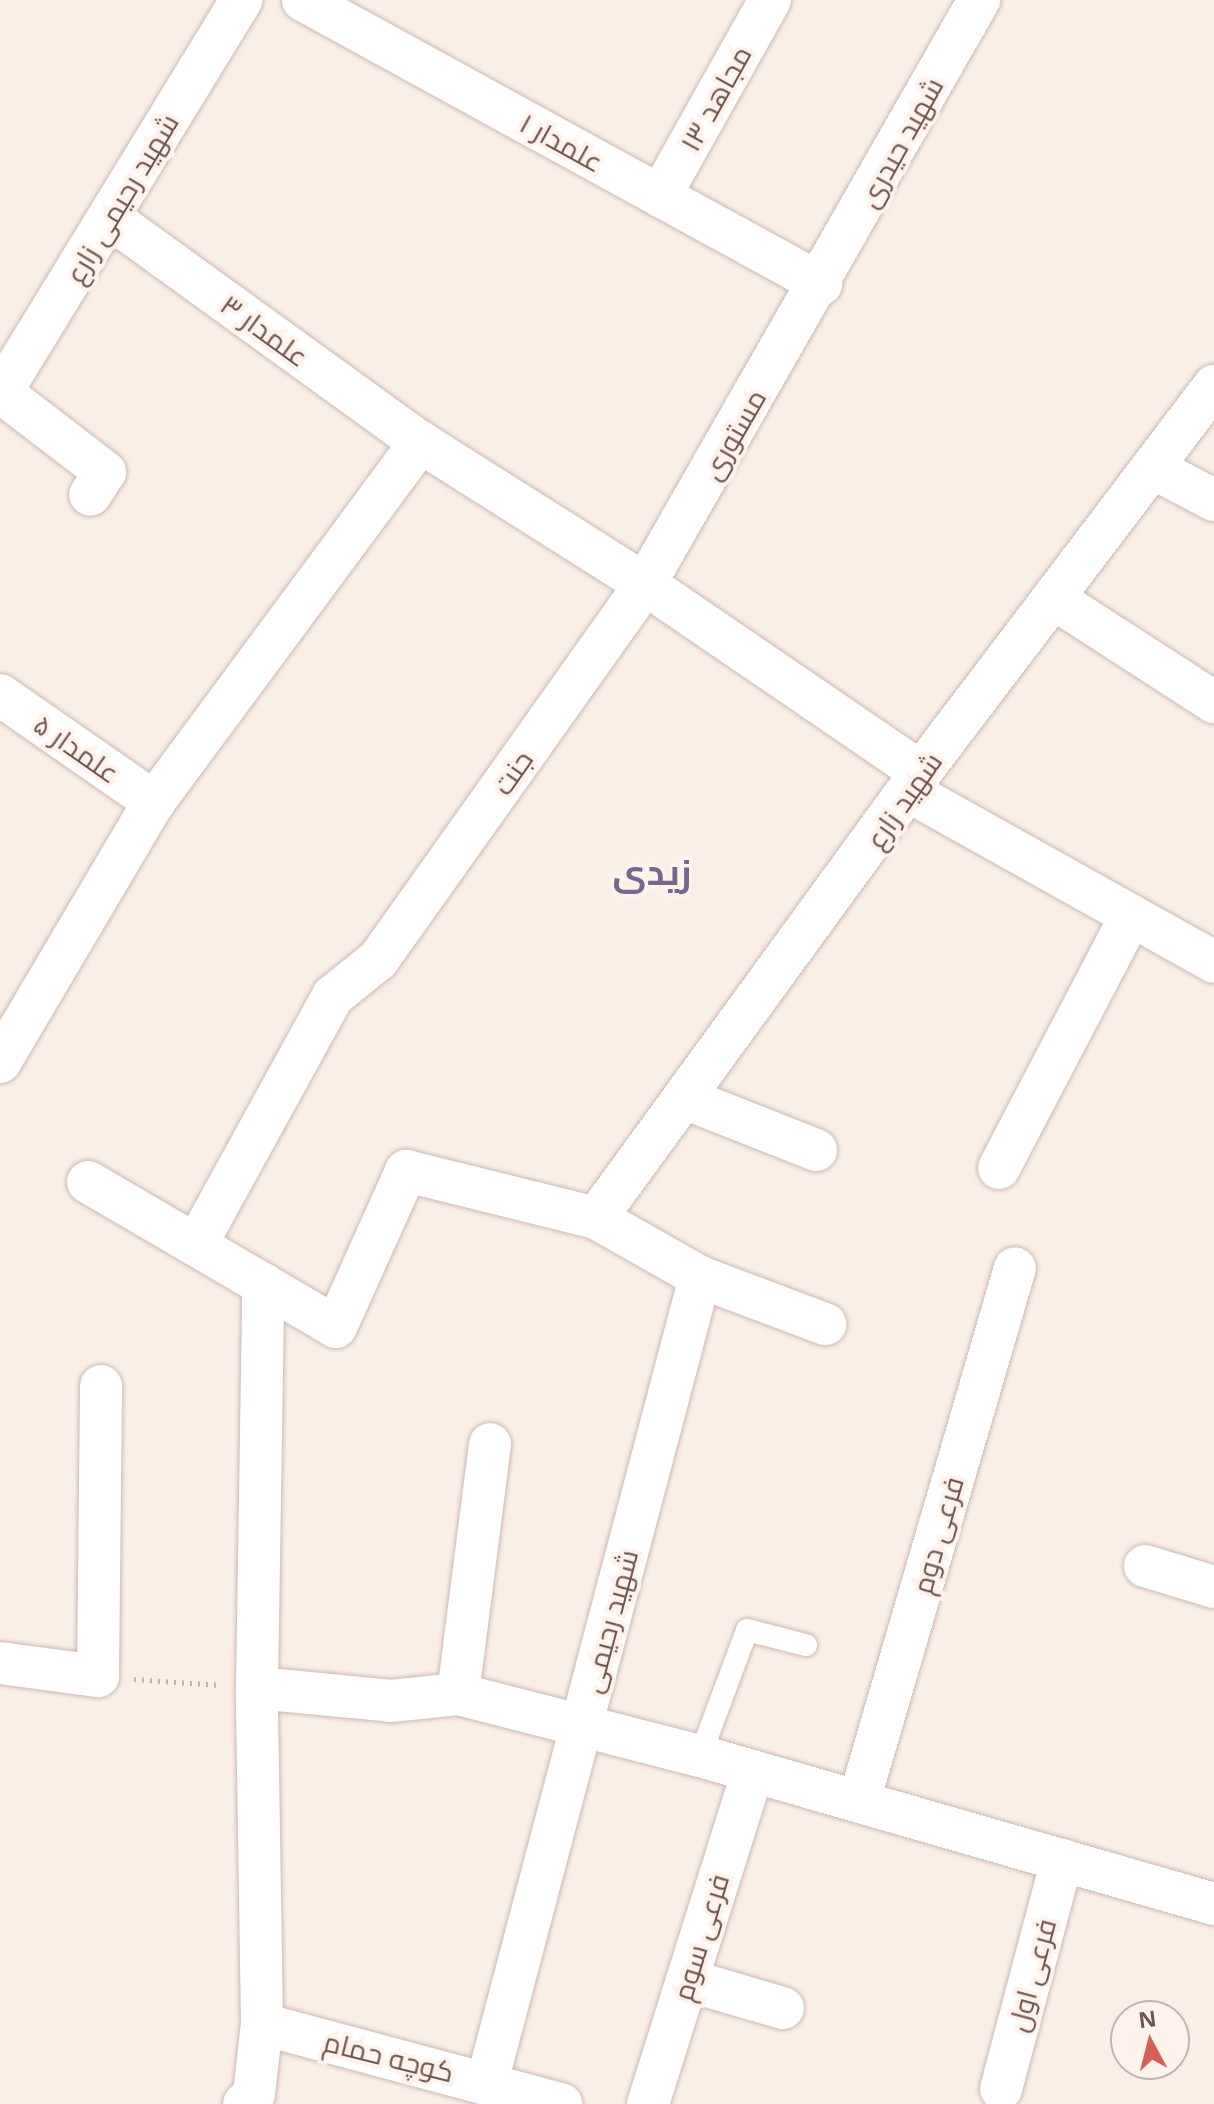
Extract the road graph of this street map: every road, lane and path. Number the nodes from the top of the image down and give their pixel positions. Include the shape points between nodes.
1 (241, 0) edge
2 (303, 0) edge
3 (770, 0) edge
4 (979, 0) edge
5 (660, 196) junction
6 (110, 218) junction
7 (821, 284) junction
8 (1214, 386) edge
9 (1, 393) edge
10 (420, 442) junction
11 (1153, 468) junction
12 (90, 495) dead end
13 (1214, 500) edge
14 (645, 584) junction
15 (1053, 598) junction
16 (0, 695) edge
17 (1214, 702) edge
18 (916, 782) junction
19 (154, 802) junction
20 (1131, 916) junction
21 (1214, 962) edge
22 (0, 1062) edge
23 (684, 1098) junction
24 (816, 1150) dead end
25 (999, 1168) dead end
26 (88, 1182) dead end
27 (596, 1218) junction
28 (196, 1245) junction
29 (1015, 1268) dead end
30 (700, 1277) junction
31 (263, 1284) junction
32 (825, 1324) dead end
33 (101, 1386) dead end
34 (490, 1444) dead end
35 (1145, 1566) dead end
36 (1214, 1587) edge
37 (806, 1645) dead end
38 (0, 1663) edge
39 (98, 1676) junction
40 (257, 1688) junction
41 (458, 1694) junction
42 (582, 1725) junction
43 (700, 1756) junction
44 (753, 1771) junction
45 (859, 1801) junction
46 (1062, 1860) junction
47 (1214, 1904) edge
48 (687, 1980) junction
49 (783, 2008) dead end
50 (262, 2024) junction
51 (487, 2082) junction
52 (1001, 2089) dead end
53 (244, 2104) edge
54 (561, 2104) edge
55 (648, 2104) edge

1 - 6 street, شهید رحیمی زارع
2 - 5 street, علمدار ۱
3 - 5 street, مجاهد ۱۳
4 - 7 street, شهید حیدری
5 - 7 street, علمدار ۱
6 - 9 street, شهید رحیمی زارع
6 - 10 street, علمدار ۳
7 - 14 street, مستوری
8 - 11 street, شهید زارع
9 - 12 street via 105,472
10 - 14 street, علمدار ۳
10 - 19 street
11 - 13 street
11 - 15 street, شهید زارع
14 - 18 street, علمدار ۳
14 - 28 street, جنت via 378,960 333,996
15 - 17 street
15 - 18 street, شهید زارع
16 - 19 street, علمدار ۵
18 - 20 street, علمدار ۳
18 - 23 street, شهید زارع
19 - 22 street
20 - 21 street, علمدار ۳
20 - 25 street
23 - 24 street
23 - 27 street, شهید زارع
26 - 28 street
27 - 30 street
27 - 31 street via 406,1171 336,1327
28 - 31 street
29 - 45 street, فرعی دوم
30 - 32 street
30 - 42 street, شهید رحیمی
31 - 40 street
33 - 39 street
34 - 41 street
35 - 36 street
37 - 43 lane via 747,1630
38 - 39 street
39 - 40 path
40 - 41 street via 391,1701
40 - 50 street
41 - 42 street
42 - 43 street
42 - 51 street, شهید رحیمی
43 - 44 street
44 - 45 street
44 - 48 street, فرعی سوم
45 - 46 street
46 - 47 street
46 - 52 street, فرعی اول
48 - 49 street
48 - 55 street, فرعی سوم
50 - 51 street, کوچه حمام
50 - 53 street via 254,2094
51 - 54 street, کوچه حمام

